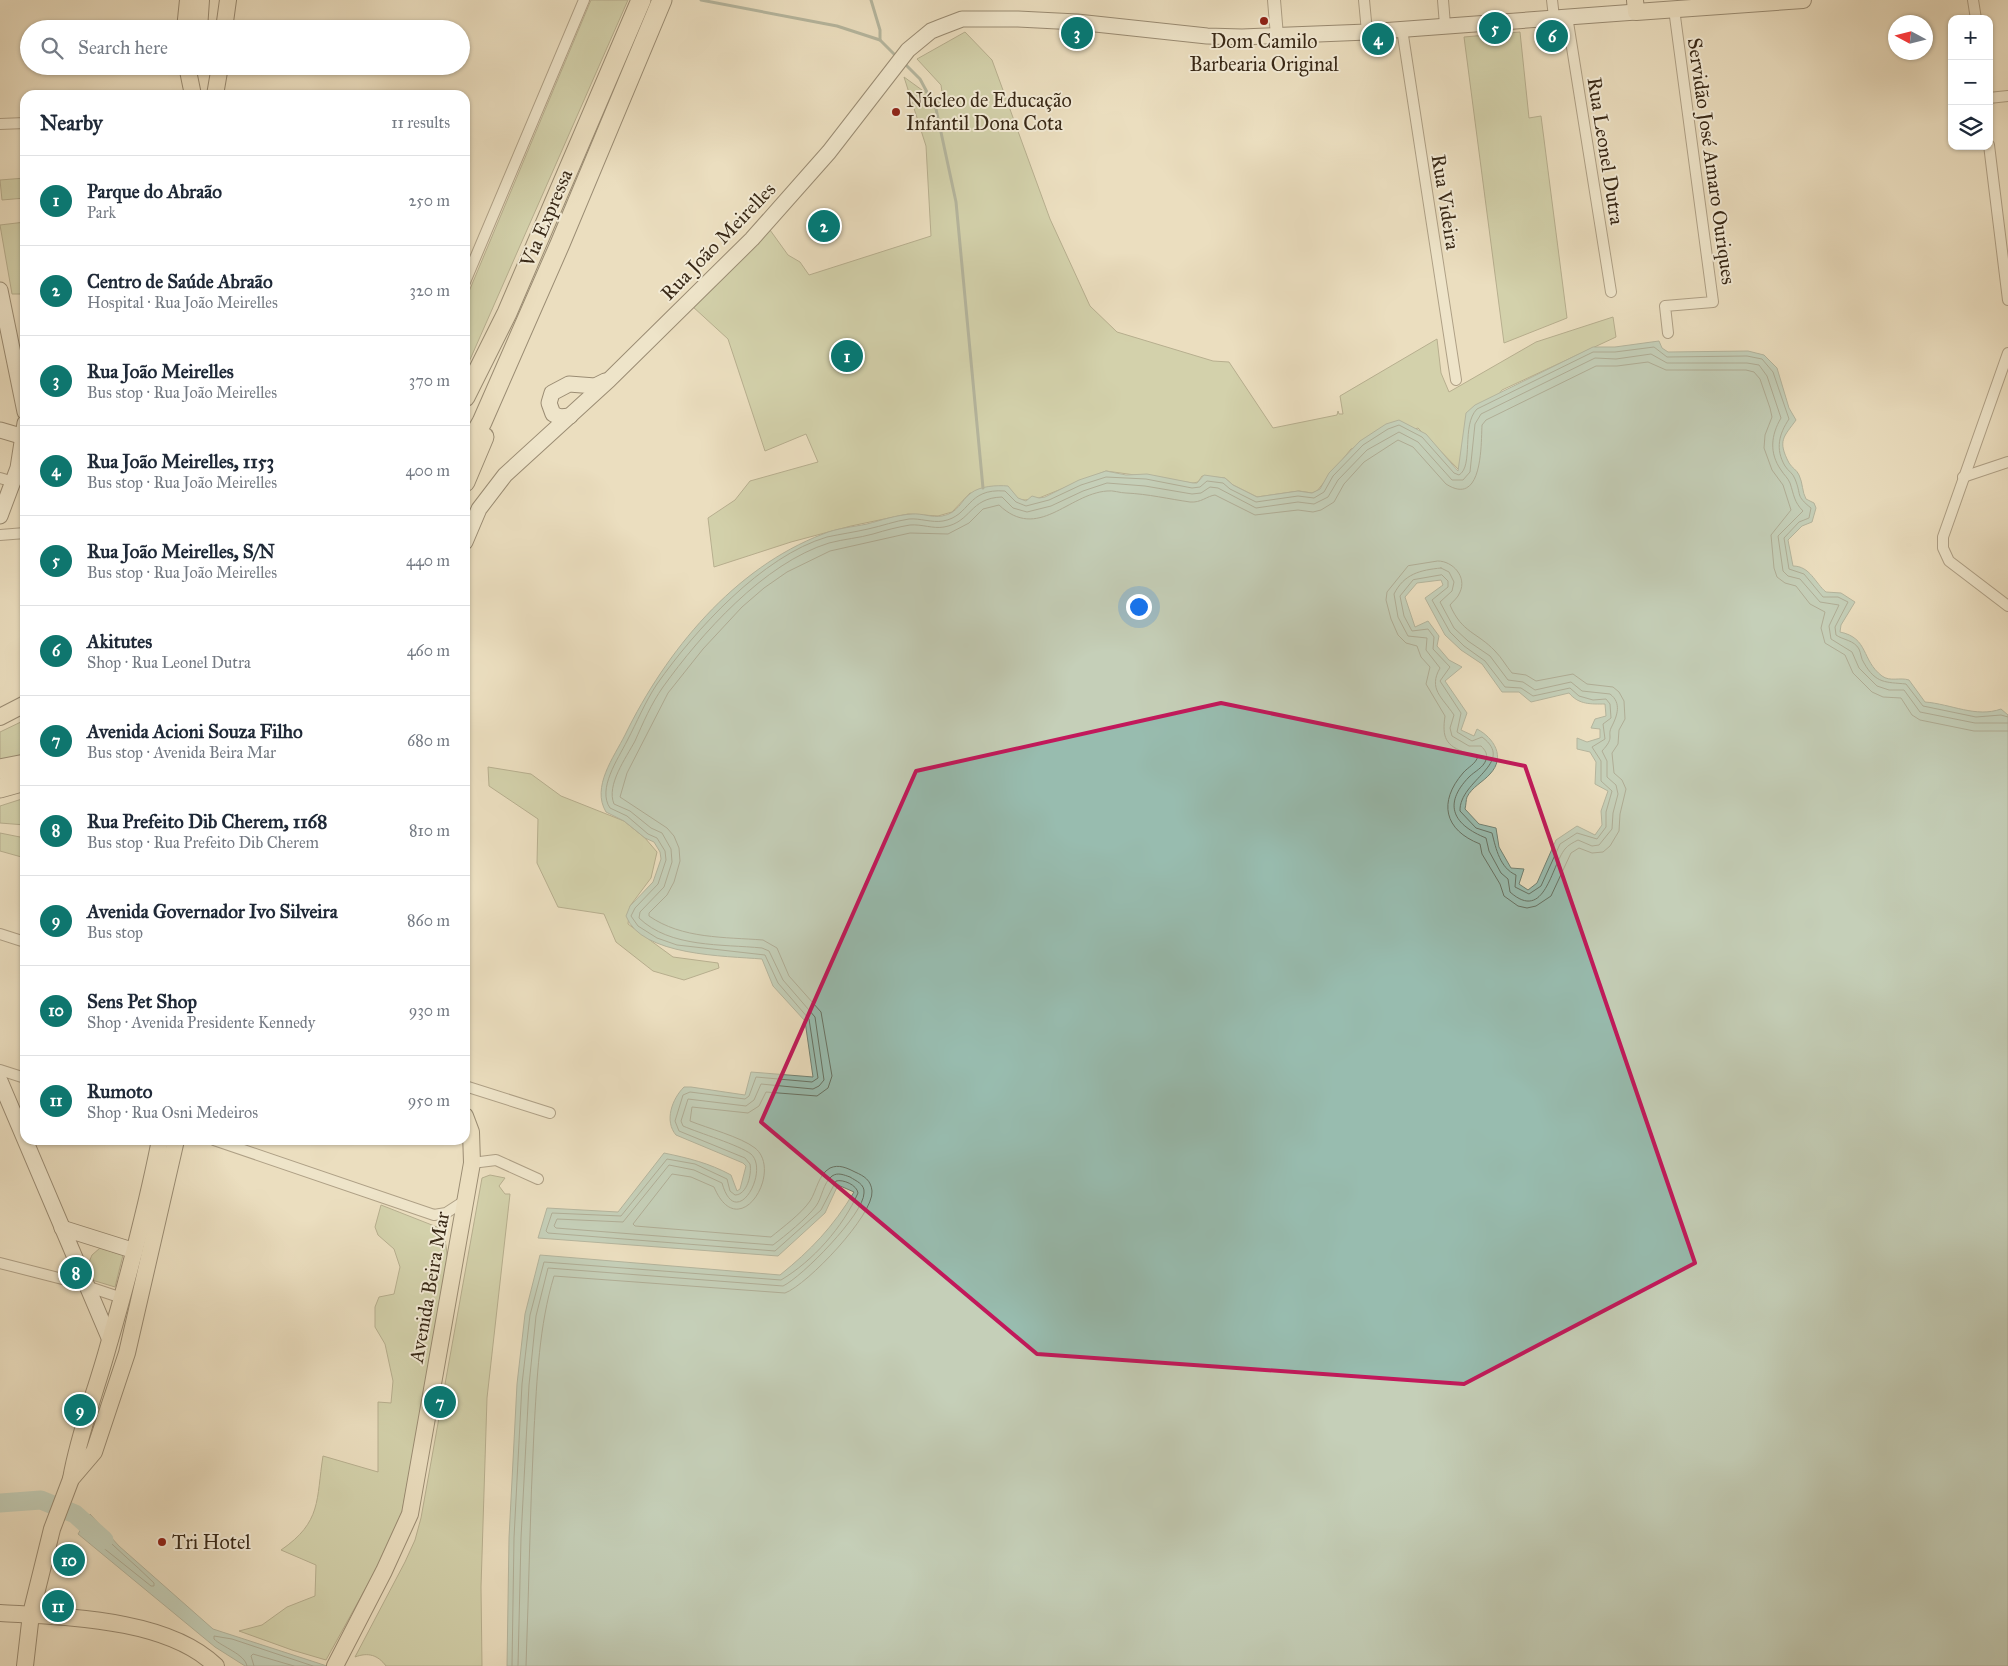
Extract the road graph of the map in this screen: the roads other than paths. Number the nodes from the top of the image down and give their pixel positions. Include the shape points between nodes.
1 (188, 0) edge
2 (201, 0) edge
3 (219, 0) edge
4 (228, 0) edge
5 (584, 0) edge
6 (641, 0) edge
7 (662, 0) edge
8 (1274, 0) edge
9 (1364, 0) edge
10 (1442, 0) edge
11 (1552, 0) edge
12 (1803, 0) edge
13 (1973, 0) edge
14 (1752, 2) edge
15 (1636, 6) edge
16 (1674, 9) junction
17 (1975, 15) edge
18 (1560, 17) junction
19 (186, 20) edge
20 (200, 20) edge
21 (218, 20) edge
22 (225, 20) edge
23 (1445, 25) junction
24 (1402, 29) junction
25 (1367, 32) junction
26 (1277, 36) junction
27 (189, 75) edge
28 (196, 75) edge
29 (214, 75) edge
30 (218, 75) edge
31 (193, 90) edge
32 (195, 90) edge
33 (214, 90) edge
34 (215, 90) edge
35 (2008, 96) edge
36 (1993, 98) edge
37 (20, 123) edge
38 (0, 124) edge
39 (1990, 150) edge
40 (470, 270) edge
41 (0, 290) edge
42 (1611, 292) dead end
43 (2008, 300) edge
44 (1668, 333) dead end
45 (514, 348) junction
46 (2008, 353) edge
47 (609, 380) junction
48 (1456, 380) dead end
49 (470, 387) edge
50 (20, 388) edge
51 (570, 416) junction
52 (0, 430) edge
53 (20, 430) edge
54 (20, 442) edge
55 (470, 443) edge
56 (2008, 462) edge
57 (470, 470) edge
58 (1963, 477) junction
59 (7, 480) edge
60 (0, 516) edge
61 (470, 530) edge
62 (20, 533) edge
63 (0, 535) edge
64 (2008, 606) edge
65 (20, 707) edge
66 (0, 717) edge
67 (20, 765) edge
68 (0, 769) edge
69 (20, 782) edge
70 (0, 788) edge
71 (0, 934) edge
72 (20, 940) edge
73 (0, 1070) edge
74 (20, 1076) edge
75 (0, 1081) edge
76 (470, 1088) edge
77 (550, 1113) dead end
78 (20, 1128) edge
79 (470, 1129) edge
80 (27, 1145) edge
81 (159, 1145) edge
82 (174, 1145) edge
83 (229, 1145) edge
84 (472, 1163) junction
85 (538, 1179) dead end
86 (466, 1200) junction
87 (62, 1228) junction
88 (95, 1238) junction
89 (142, 1253) junction
90 (0, 1263) edge
91 (78, 1264) junction
92 (88, 1286) junction
93 (122, 1298) junction
94 (110, 1340) junction
95 (68, 1484) junction
96 (0, 1613) edge
97 (31, 1614) junction
98 (337, 1662) edge
99 (25, 1666) edge
100 (216, 1666) edge

1 - 19 main road
2 - 20 main road
3 - 21 main road
4 - 22 main road
5 - 40 street
6 - 49 highway, Via Expressa via 506,313
7 - 45 highway, Via Expressa
8 - 26 street
9 - 25 street
10 - 23 street
11 - 18 street, Rua Leonel Dutra
12 - 14 main road, Rua João Meirelles
13 - 17 street
14 - 16 main road, Rua João Meirelles
15 - 16 main road, Rua João Meirelles
15 - 18 main road, Rua João Meirelles
16 - 44 street, Servidão José Amaro Ouriques via 1713,302 1666,306
18 - 23 main road, Rua João Meirelles
18 - 42 street, Rua Leonel Dutra
23 - 24 main road, Rua João Meirelles
24 - 25 main road, Rua João Meirelles
24 - 48 street, Rua Videira
25 - 26 main road, Rua João Meirelles
26 - 47 main road, Rua João Meirelles via 1207,36 1077,22 962,19 932,31 908,50 788,200
27 - 31 main road
28 - 32 main road
29 - 33 main road
30 - 34 main road
35 - 36 street
37 - 38 street
39 - 43 street
41 - 50 main road
45 - 55 highway, Via Expressa
45 - 57 highway via 496,407
46 - 58 street
47 - 51 main road, Rua João Meirelles
47 - 51 main road via 595,386 569,384 552,393 549,403 553,414
51 - 61 main road, Rua João Meirelles via 505,475 479,509
52 - 53 main road
54 - 59 main road
56 - 58 street
58 - 64 street via 1944,528 1943,548 1949,560
59 - 60 main road
62 - 63 street
65 - 66 main road
67 - 68 highway
69 - 70 highway
71 - 72 street
73 - 74 street
75 - 78 main road
76 - 77 street
79 - 84 main road, Avenida Beira Mar
80 - 87 main road
81 - 89 main road
82 - 89 main road
83 - 86 street via 434,1215 451,1210
84 - 85 street via 496,1160
84 - 86 main road, Avenida Beira Mar
86 - 98 main road, Avenida Beira Mar via 410,1514
87 - 88 main road
87 - 91 main road
88 - 89 main road
88 - 91 main road via 83,1248
89 - 93 main road
89 - 95 main road via 127,1353 94,1452
90 - 92 street
91 - 92 main road
92 - 93 street
92 - 94 main road
93 - 94 main road
94 - 95 main road
95 - 97 main road via 52,1530
96 - 97 main road
97 - 99 main road
97 - 100 main road via 140,1629 178,1642

